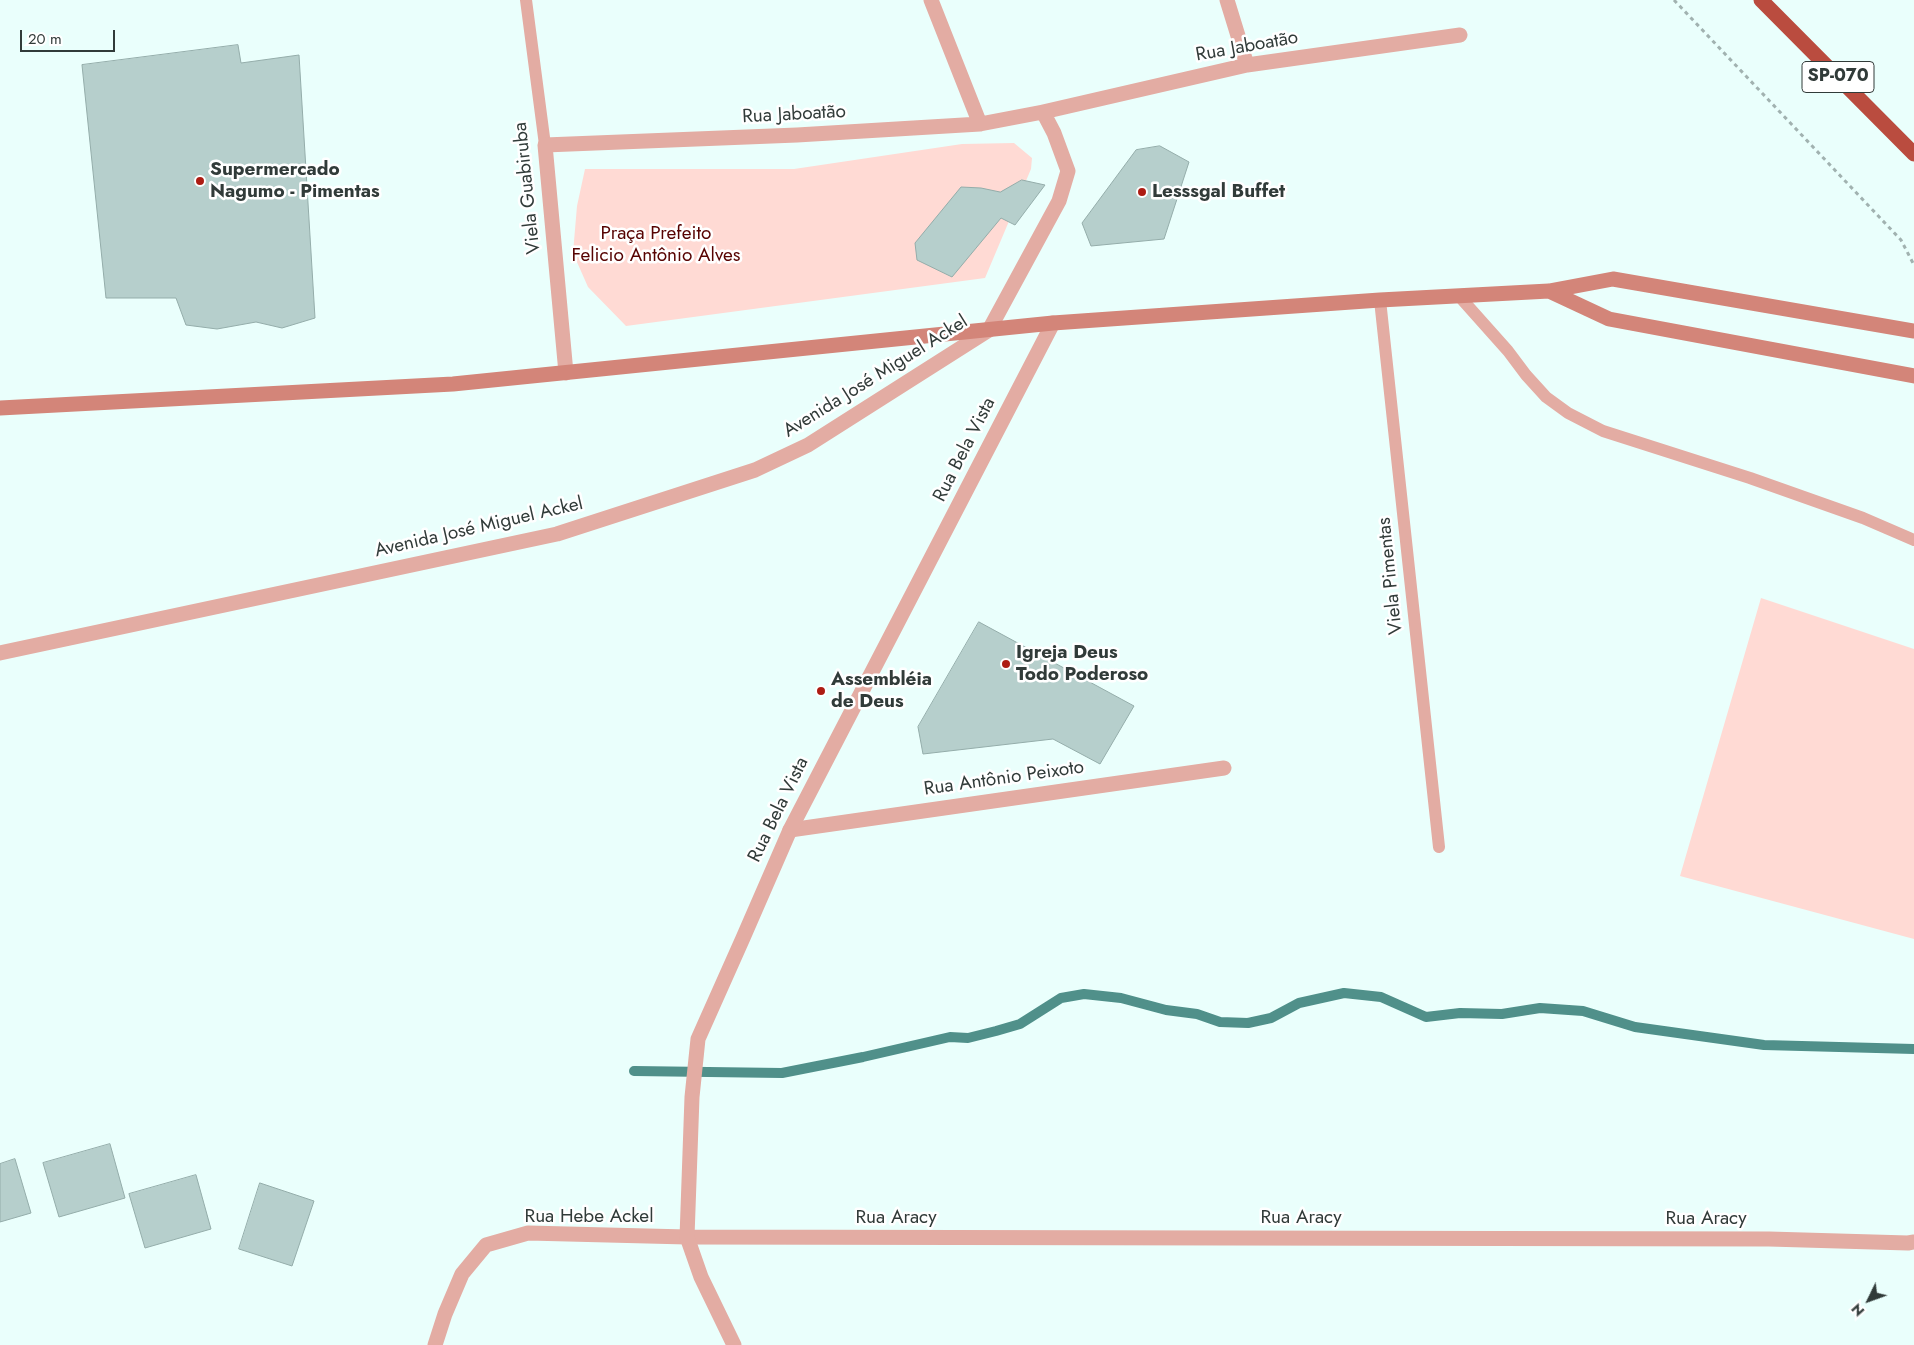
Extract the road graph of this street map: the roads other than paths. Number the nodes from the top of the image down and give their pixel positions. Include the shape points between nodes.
1 (526, 0) edge
2 (931, 0) edge
3 (1228, 0) edge
4 (1761, 0) edge
5 (1460, 35) dead end
6 (1247, 65) junction
7 (1043, 112) junction
8 (980, 124) junction
9 (545, 145) junction
10 (1914, 154) edge
11 (1549, 291) junction
12 (1459, 296) junction
13 (1380, 300) junction
14 (1053, 323) junction
15 (989, 330) junction
16 (1914, 331) edge
17 (566, 373) junction
18 (1914, 376) edge
19 (0, 408) edge
20 (1914, 540) edge
21 (0, 653) edge
22 (1224, 768) dead end
23 (790, 830) junction
24 (1439, 848) dead end
25 (687, 1237) junction
26 (1914, 1242) edge
27 (435, 1345) edge
28 (734, 1345) edge

1 - 9 lane, Viela Guabiruba
2 - 8 street
3 - 6 street
4 - 10 highway, SP-070
5 - 6 street, Rua Jaboatão
6 - 7 street, Rua Jaboatão
7 - 8 street, Rua Jaboatão
7 - 15 street via 1068,171 1059,202
8 - 9 street, Rua Jaboatão
9 - 17 street, Viela Guabiruba
11 - 12 main road
11 - 16 main road via 1613,279
11 - 18 main road via 1609,319
12 - 13 main road
12 - 20 lane via 1546,397 1568,413 1603,431 1750,478 1863,518
13 - 14 main road
13 - 24 lane, Viela Pimentas
14 - 15 main road
14 - 23 street, Rua Bela Vista
15 - 17 main road
15 - 21 street, Avenida José Miguel Ackel via 808,446 755,470 548,536
17 - 19 main road via 453,384
22 - 23 street, Rua Antônio Peixoto
23 - 25 street, Rua Bela Vista via 698,1039
25 - 26 street, Rua Aracy
25 - 27 street, Rua Hebe Ackel via 528,1233 486,1246 462,1274
25 - 28 street, Rua Bela Vista via 701,1277

